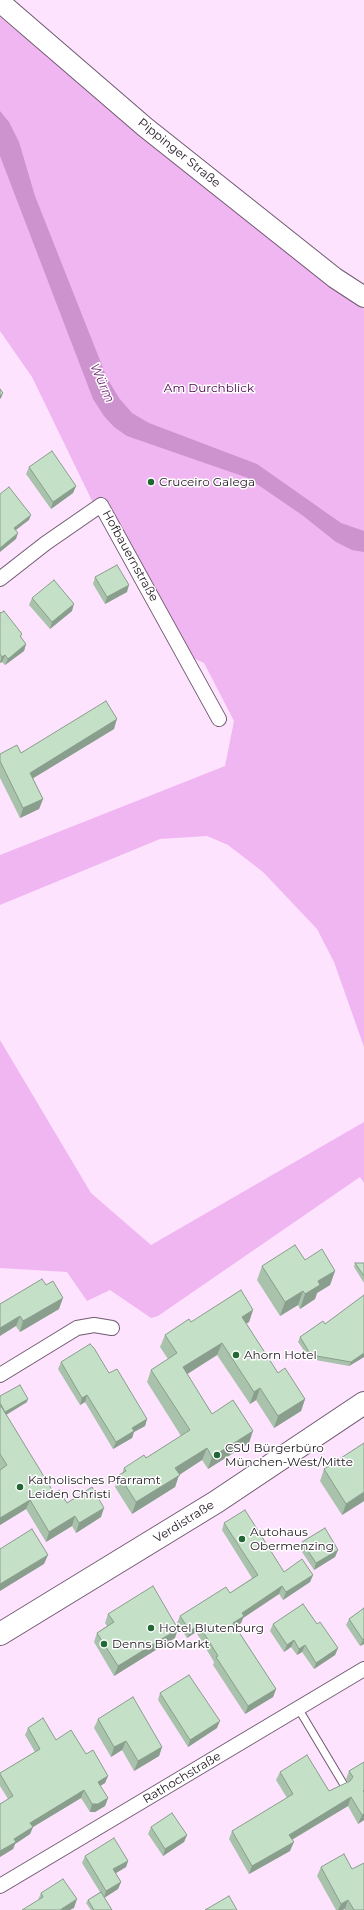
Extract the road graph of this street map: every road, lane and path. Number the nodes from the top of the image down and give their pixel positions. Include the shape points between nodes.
1 (0, 2) edge
2 (364, 297) edge
3 (0, 579) edge
4 (219, 719) dead end
5 (112, 1328) dead end
6 (0, 1375) edge
7 (364, 1402) edge
8 (0, 1634) edge
9 (364, 1669) edge
10 (298, 1708) junction
11 (344, 1785) edge
12 (0, 1886) edge

1 - 2 main road, Pippinger Straße via 145,127 335,278
3 - 4 street, Hofbauernstraße via 101,505
5 - 6 street via 94,1325 77,1328
7 - 8 main road, Verdistraße via 216,1502
9 - 10 street, Rathochstraße
10 - 11 lane
10 - 12 street, Rathochstraße

